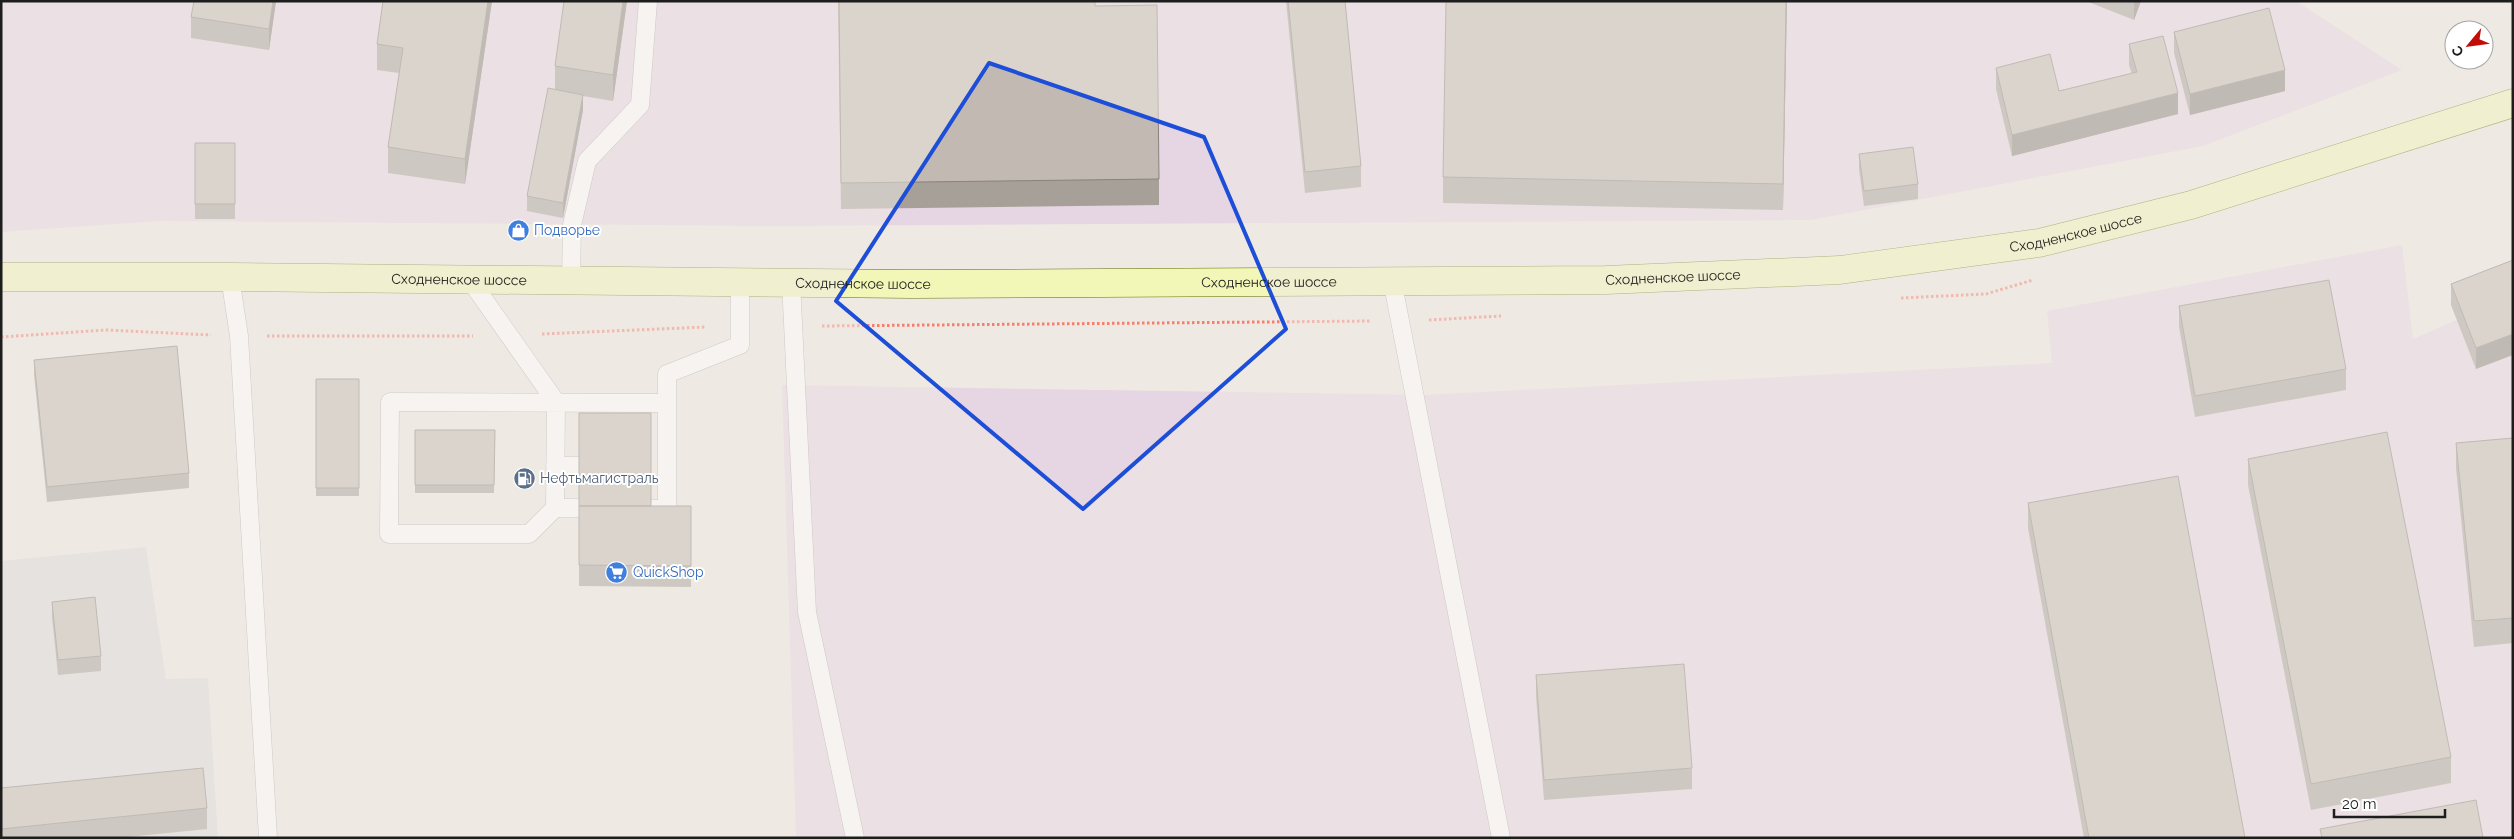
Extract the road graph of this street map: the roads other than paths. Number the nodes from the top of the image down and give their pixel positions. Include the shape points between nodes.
1 (648, 1) edge
2 (2513, 103) edge
3 (1, 277) edge
4 (230, 277) junction
5 (470, 280) junction
6 (1392, 280) junction
7 (571, 281) junction
8 (740, 282) junction
9 (791, 282) junction
10 (556, 402) junction
11 (667, 403) junction
12 (556, 466) junction
13 (621, 466) edge
14 (648, 466) edge
15 (667, 466) junction
16 (556, 508) junction
17 (268, 838) edge
18 (855, 838) edge
19 (1501, 838) edge

1 - 7 lane via 640,105 588,161 572,225
2 - 6 main road, Сходненское шоссе via 2191,205 2039,243 1840,270 1606,280
3 - 4 main road, Сходненское шоссе
4 - 5 main road, Сходненское шоссе
4 - 17 lane via 239,336
5 - 7 main road, Сходненское шоссе
5 - 10 lane
6 - 9 main road, Сходненское шоссе
6 - 19 lane
7 - 8 main road, Сходненское шоссе
8 - 9 main road, Сходненское шоссе
8 - 11 lane via 740,345 667,374
9 - 18 lane via 807,612
10 - 11 lane
10 - 12 lane
10 - 16 lane via 390,402 389,534 529,534
11 - 15 lane
12 - 13 lane
12 - 16 lane
14 - 15 lane
15 - 16 lane via 666,509

